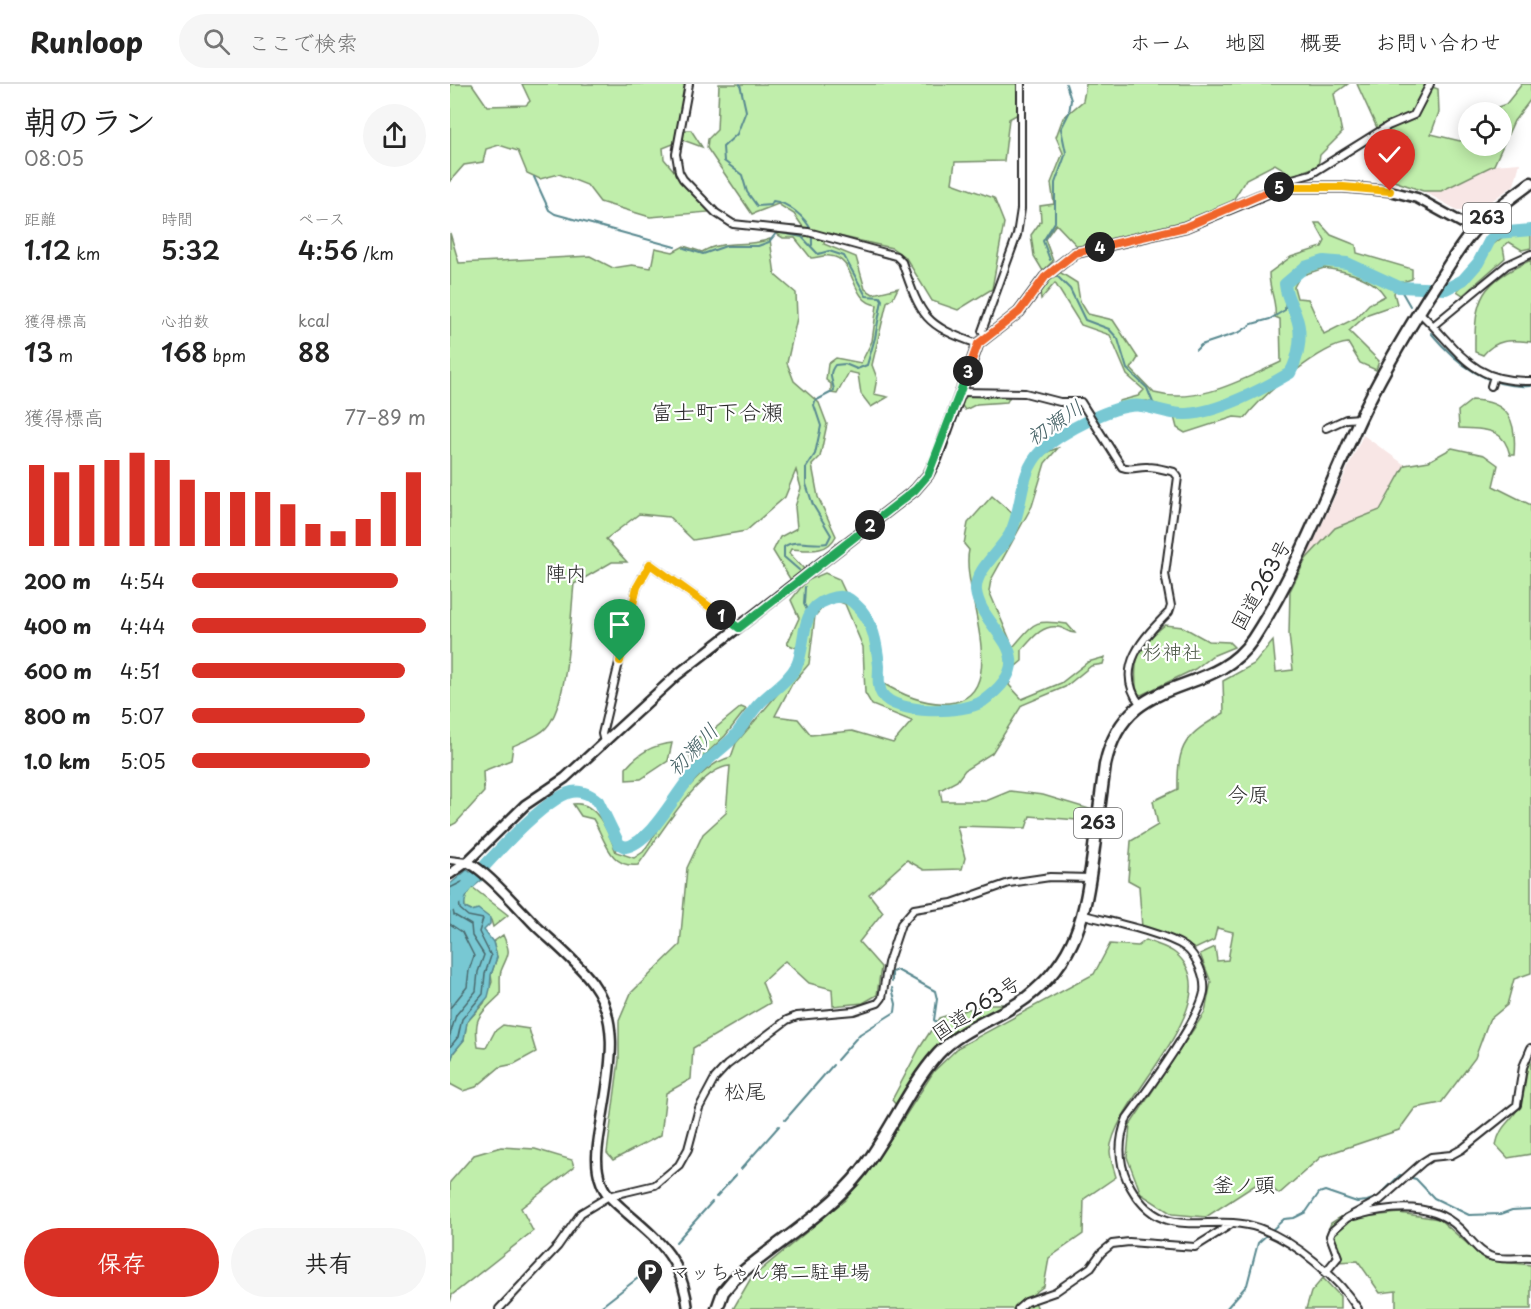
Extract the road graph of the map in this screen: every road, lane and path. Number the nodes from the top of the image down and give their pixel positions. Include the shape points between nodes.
1 (689, 84) edge
2 (1021, 84) edge
3 (1430, 84) edge
4 (1531, 183) edge
5 (1281, 187) junction
6 (1475, 230) junction
7 (1531, 254) edge
8 (1419, 312) junction
9 (1434, 326) junction
10 (982, 340) junction
11 (1494, 376) junction
12 (1531, 381) edge
13 (1491, 386) dead end
14 (959, 393) junction
15 (1361, 418) junction
16 (1326, 428) dead end
17 (739, 628) junction
18 (1140, 704) junction
19 (604, 742) junction
20 (450, 860) edge
21 (469, 863) junction
22 (450, 874) edge
23 (1090, 878) junction
24 (1084, 915) junction
25 (1531, 1048) edge
26 (609, 1196) junction
27 (1347, 1218) junction
28 (1238, 1222) junction
29 (1531, 1258) edge
30 (1325, 1273) junction
31 (499, 1309) edge
32 (688, 1309) edge
33 (717, 1309) edge
34 (1018, 1309) edge
35 (1358, 1309) edge

1 - 10 street via 676,154 679,172 716,213 733,224 808,232 896,256 925,318 935,326
2 - 10 street via 1021,209 1017,235
3 - 5 street via 1414,115
4 - 6 highway, 国道263号 / 263
5 - 6 main road via 1390,191 1417,198
5 - 10 main road via 1185,227 1075,253 1045,277 1019,312
6 - 8 highway, 国道263号 / 263
7 - 9 street via 1507,265
8 - 9 street
8 - 15 highway, 国道263号 / 263
9 - 11 street via 1473,368
10 - 14 main road
11 - 12 street
11 - 13 street
14 - 17 main road via 936,458 915,490
14 - 18 street via 1025,393 1060,402 1081,402 1122,467 1160,468 1178,477 1165,574 1171,606 1140,640 1132,658 1131,678
15 - 16 street via 1346,418
15 - 18 highway, 国道263号 / 263 via 1309,537 1251,641 1228,663
17 - 19 main road via 677,675
17 - 19 street via 650,564 637,587 602,734
18 - 23 highway, 国道263号 / 263 via 1118,727 1109,746
19 - 21 main road via 565,778 512,816
20 - 21 street
21 - 22 main road
21 - 26 main road via 592,982 605,1005 610,1023 610,1063 597,1152 601,1183
23 - 24 highway, 国道263号 / 263
23 - 26 street via 1050,877 1009,883 952,903 914,909 901,924 878,1003 854,1011 787,1020 715,1078 699,1107 688,1149 679,1166 655,1185
24 - 28 street via 1185,948 1194,957 1205,982 1204,994 1190,1024 1121,1132 1121,1162 1131,1188 1147,1208 1174,1221 1204,1225
24 - 33 highway, 国道263号 / 263 via 1055,973 1014,1007 941,1050 923,1072 877,1148 843,1191 733,1280
25 - 27 street via 1523,1066 1517,1105 1462,1149 1451,1155 1431,1157 1380,1200
26 - 31 street via 581,1213 558,1245
26 - 32 main road via 670,1252 680,1270
27 - 29 street via 1370,1212 1422,1209 1457,1225 1484,1254
27 - 30 street via 1330,1236 1338,1257
28 - 30 street via 1262,1229 1289,1244
28 - 34 street via 1195,1247 1112,1244 1091,1267 1055,1292 1026,1302
30 - 35 street

